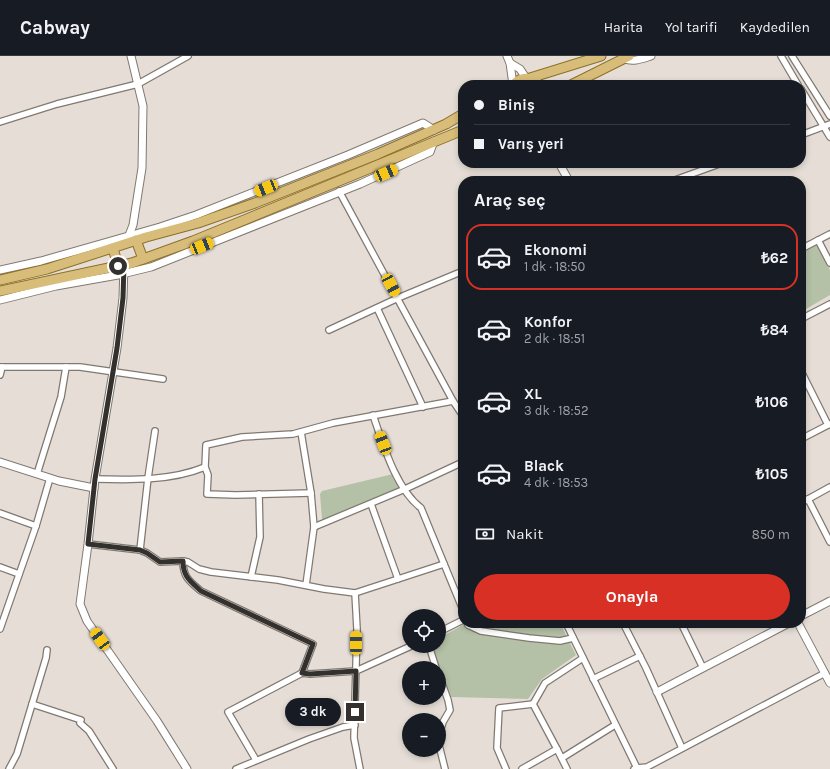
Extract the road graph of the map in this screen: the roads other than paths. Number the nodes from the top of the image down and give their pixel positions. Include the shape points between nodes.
1 (131, 56) edge
2 (188, 56) edge
3 (601, 56) edge
4 (651, 56) edge
5 (781, 56) edge
6 (792, 56) edge
7 (626, 57) edge
8 (509, 59) edge
9 (528, 78) junction
10 (512, 80) edge
11 (519, 80) edge
12 (531, 80) edge
13 (581, 80) edge
14 (795, 80) edge
15 (138, 84) junction
16 (806, 98) edge
17 (830, 116) edge
18 (458, 117) edge
19 (0, 122) edge
20 (830, 124) edge
21 (824, 127) junction
22 (458, 132) edge
23 (806, 133) edge
24 (830, 137) edge
25 (434, 141) junction
26 (708, 168) edge
27 (686, 176) edge
28 (339, 192) junction
29 (830, 234) edge
30 (130, 240) junction
31 (818, 240) junction
32 (806, 246) edge
33 (113, 248) junction
34 (143, 259) junction
35 (830, 263) edge
36 (122, 268) junction
37 (0, 270) edge
38 (458, 273) edge
39 (0, 280) edge
40 (0, 290) edge
41 (398, 298) junction
42 (0, 300) edge
43 (830, 304) edge
44 (377, 308) junction
45 (806, 316) edge
46 (328, 330) dead end
47 (1, 367) edge
48 (66, 367) junction
49 (113, 372) junction
50 (0, 375) edge
51 (163, 379) dead end
52 (806, 381) edge
53 (454, 401) junction
54 (423, 407) junction
55 (458, 408) edge
56 (373, 415) junction
57 (829, 425) edge
58 (155, 431) dead end
59 (301, 432) junction
60 (806, 436) edge
61 (0, 462) edge
62 (458, 464) edge
63 (205, 467) junction
64 (37, 474) junction
65 (50, 478) junction
66 (148, 478) junction
67 (95, 479) junction
68 (94, 488) junction
69 (830, 488) edge
70 (405, 489) junction
71 (311, 493) junction
72 (259, 494) junction
73 (808, 499) joint
74 (371, 504) junction
75 (0, 513) edge
76 (36, 526) junction
77 (314, 527) junction
78 (830, 542) edge
79 (88, 544) junction
80 (140, 550) junction
81 (183, 561) junction
82 (444, 564) junction
83 (0, 567) edge
84 (19, 574) junction
85 (251, 576) junction
86 (398, 579) junction
87 (306, 586) junction
88 (356, 593) junction
89 (458, 598) edge
90 (830, 601) edge
91 (806, 613) edge
92 (458, 622) edge
93 (446, 628) edge
94 (474, 628) edge
95 (568, 628) edge
96 (626, 628) edge
97 (683, 628) edge
98 (779, 628) edge
99 (801, 628) edge
100 (0, 629) edge
101 (573, 638) junction
102 (47, 650) dead end
103 (402, 650) edge
104 (640, 656) junction
105 (583, 658) junction
106 (703, 668) junction
107 (356, 671) junction
108 (302, 673) junction
109 (828, 678) edge
110 (593, 679) junction
111 (657, 692) junction
112 (446, 694) edge
113 (32, 704) junction
114 (533, 704) junction
115 (446, 717) edge
116 (355, 725) junction
117 (615, 725) junction
118 (682, 748) junction
119 (557, 750) junction
120 (442, 757) edge
121 (562, 758) junction
122 (256, 760) junction
123 (184, 768) edge
124 (636, 768) edge
125 (9, 769) edge
126 (113, 769) edge
127 (236, 769) edge
128 (360, 769) edge
129 (445, 769) edge
130 (506, 769) edge
131 (522, 769) edge
132 (567, 769) edge

1 - 15 street
2 - 15 street
3 - 9 main road
4 - 7 street via 637,60
5 - 14 street
6 - 17 street
7 - 13 main road
8 - 9 street
8 - 10 street
9 - 11 main road
9 - 12 main road
15 - 19 street via 57,104
15 - 30 street via 144,106 142,168
16 - 21 street
18 - 30 main road via 378,154 255,203 198,223
20 - 21 street
21 - 23 street
21 - 24 street
22 - 25 main road
25 - 28 street via 430,152 412,162
25 - 34 main road via 193,241
26 - 27 street
28 - 36 street via 151,267
28 - 41 street
29 - 31 street
30 - 33 main road
30 - 34 main road
30 - 37 street
31 - 32 street
31 - 35 street
33 - 36 main road
33 - 39 main road via 47,269
34 - 36 main road
36 - 40 main road
36 - 42 street
36 - 49 street via 123,298
38 - 41 street
41 - 44 street
41 - 53 street
43 - 45 street
44 - 46 street
44 - 54 street
47 - 48 street
47 - 50 street
48 - 49 street
48 - 64 street via 61,397
49 - 51 street
49 - 67 street
52 - 57 street
53 - 54 street
53 - 55 street
54 - 56 street
56 - 59 street
56 - 70 street via 394,471
57 - 60 street
58 - 66 street
59 - 63 street via 242,436 206,445
59 - 71 street
61 - 64 street
62 - 70 street
63 - 66 street via 166,477
63 - 72 street via 208,475 207,494
64 - 65 street
65 - 68 street
65 - 76 street
66 - 67 street
66 - 80 street
67 - 68 street
68 - 79 street
69 - 73 street
70 - 74 street
70 - 82 street via 420,508
71 - 72 street
71 - 77 street
72 - 85 street via 260,537
73 - 78 street
74 - 77 street
74 - 86 street
75 - 76 street
76 - 84 street
77 - 87 street
79 - 80 street
79 - 123 street via 80,604 86,621 157,721
80 - 81 street via 160,562
81 - 85 street via 211,572
81 - 108 street via 184,572 190,582 201,591 313,644
82 - 86 street
82 - 89 street
83 - 84 street
84 - 100 street
85 - 87 street
86 - 88 street
87 - 88 street
88 - 107 street
90 - 91 street
92 - 93 street
94 - 101 street via 529,638 560,641
95 - 101 street
96 - 104 street
97 - 106 street
98 - 106 street
99 - 109 street
101 - 105 street
102 - 113 street
103 - 107 street
104 - 110 street
104 - 111 street
105 - 110 street
105 - 114 street via 545,683
106 - 111 street
107 - 108 street
107 - 116 street
108 - 122 street via 228,712
109 - 118 street
110 - 117 street
111 - 118 street
112 - 115 street via 450,710
113 - 125 street via 17,754
113 - 126 street via 80,722 89,731
114 - 119 street
114 - 130 street via 499,708 497,748
116 - 122 street via 309,739
116 - 128 street via 354,738
117 - 121 street
117 - 124 street
118 - 124 street via 647,767
119 - 121 street
119 - 131 street
120 - 129 street
121 - 132 street
122 - 127 street

